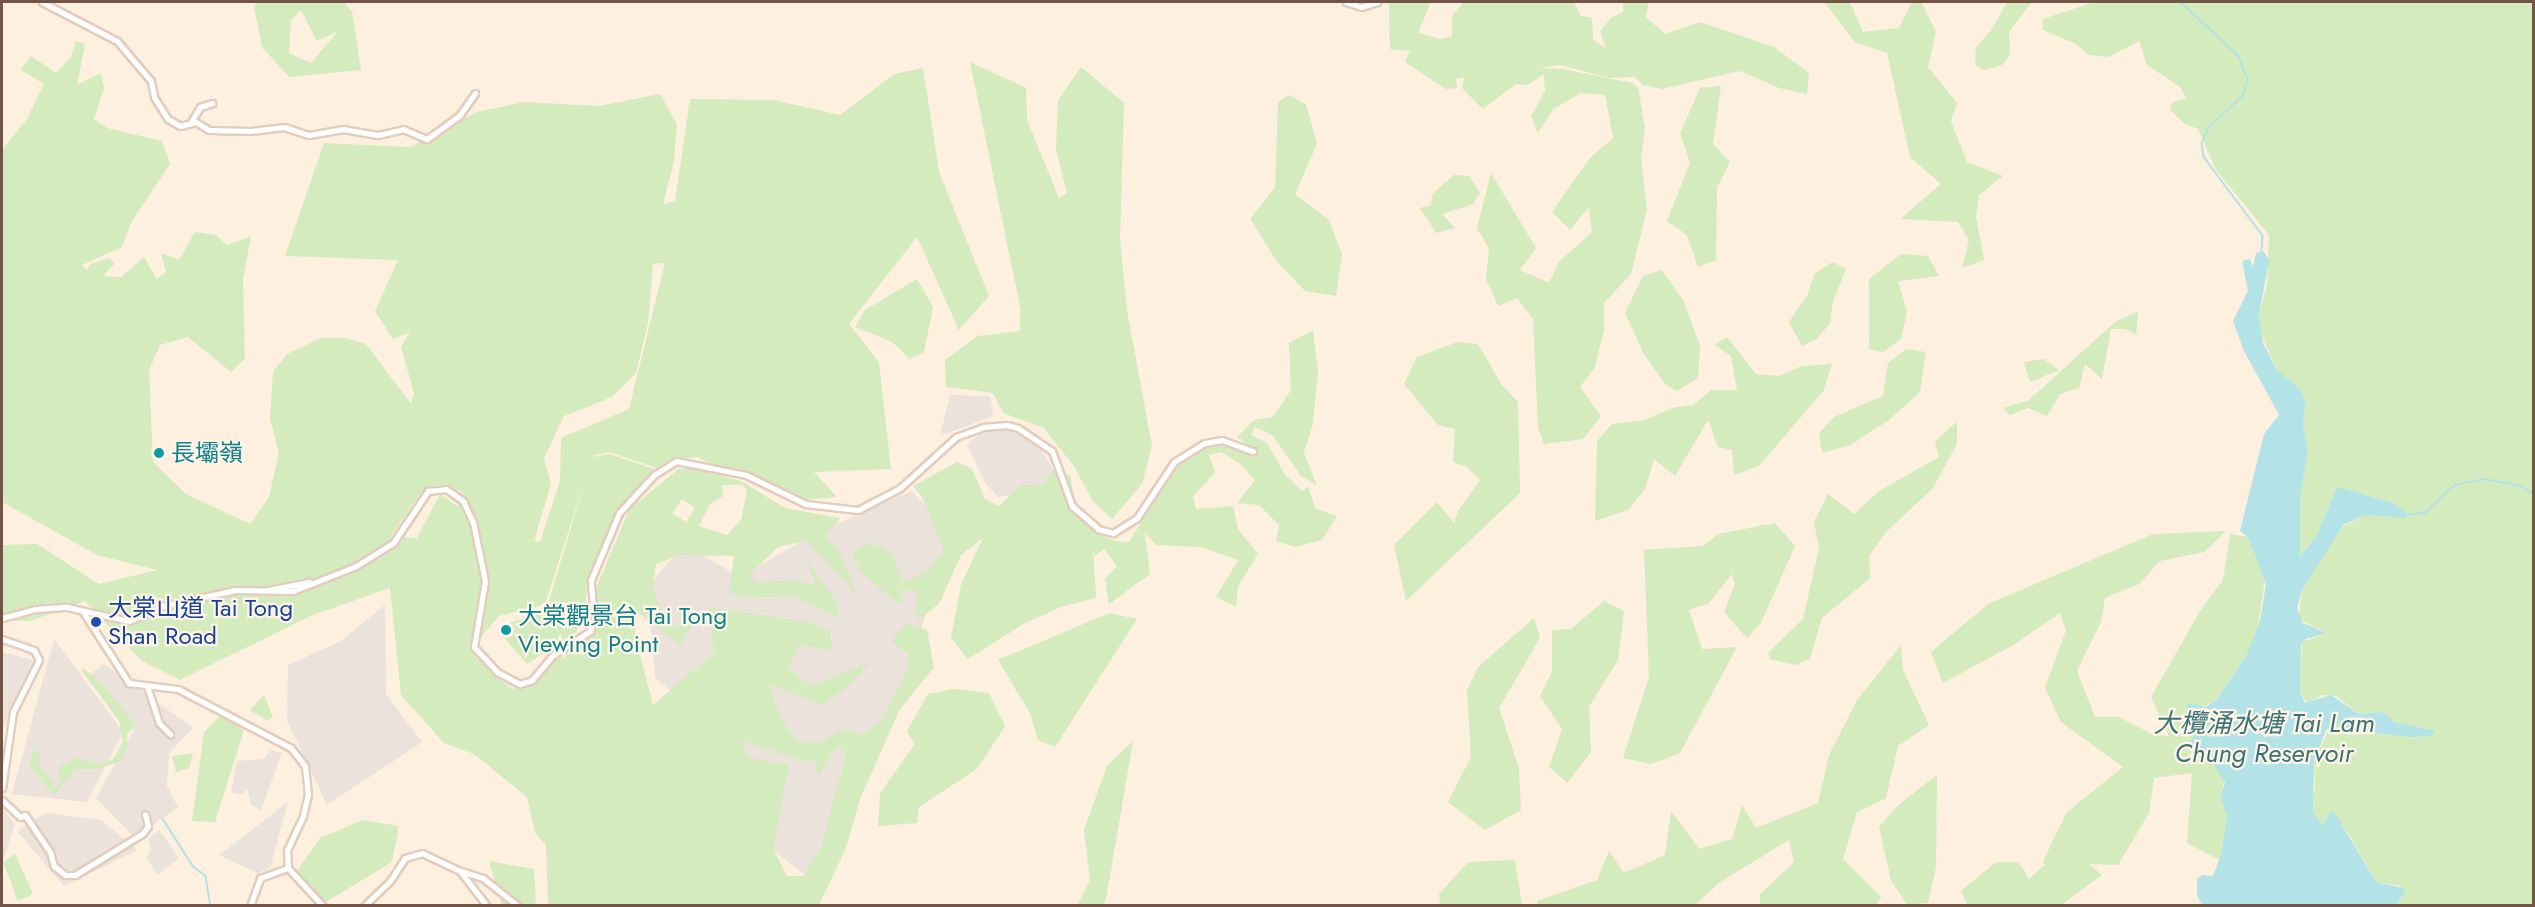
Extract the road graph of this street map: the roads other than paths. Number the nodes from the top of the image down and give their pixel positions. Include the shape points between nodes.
1 (42, 2) edge
2 (1346, 2) edge
3 (1377, 2) edge
4 (475, 93) dead end
5 (212, 102) dead end
6 (191, 122) junction
7 (1253, 451) dead end
8 (83, 612) junction
9 (96, 615) junction
10 (2, 618) edge
11 (89, 625) junction
12 (2, 639) edge
13 (147, 686) junction
14 (170, 734) dead end
15 (2, 788) edge
16 (2, 800) edge
17 (145, 814) dead end
18 (288, 868) junction
19 (460, 871) junction
20 (250, 906) edge
21 (323, 906) edge
22 (364, 906) edge
23 (487, 906) edge
24 (518, 906) edge

1 - 6 street via 117,41 151,81 154,97 170,122 180,126
2 - 3 street via 1361,7
4 - 6 street via 459,116 427,139 403,129 378,135 344,129 309,135 284,128 213,130
5 - 6 street via 200,107
7 - 9 street via 1222,440 1205,443 1174,462 1137,518 1113,532 1098,529 1072,506 1052,451 1007,425 956,437 900,488 858,510 806,504 750,477 687,461 664,466 624,505 591,580 591,629 553,655 526,683 513,683 496,672 474,647 485,581 473,522 457,494 446,489 428,490 393,543 356,566 317,581 257,592 235,590 164,606 129,621
8 - 9 street
8 - 10 street via 67,607 36,609
8 - 11 street
9 - 11 street
11 - 13 street via 129,683
12 - 15 street via 34,650 39,660 13,712
13 - 14 street via 159,723
13 - 18 street via 178,688 291,748 305,766 308,794 303,816 287,850
16 - 17 street via 20,817 25,815 54,866 65,875 75,875 142,834 148,826
18 - 20 street via 260,878
18 - 21 street
19 - 22 street via 422,853 405,858 390,881
19 - 23 street
19 - 24 street via 483,878

